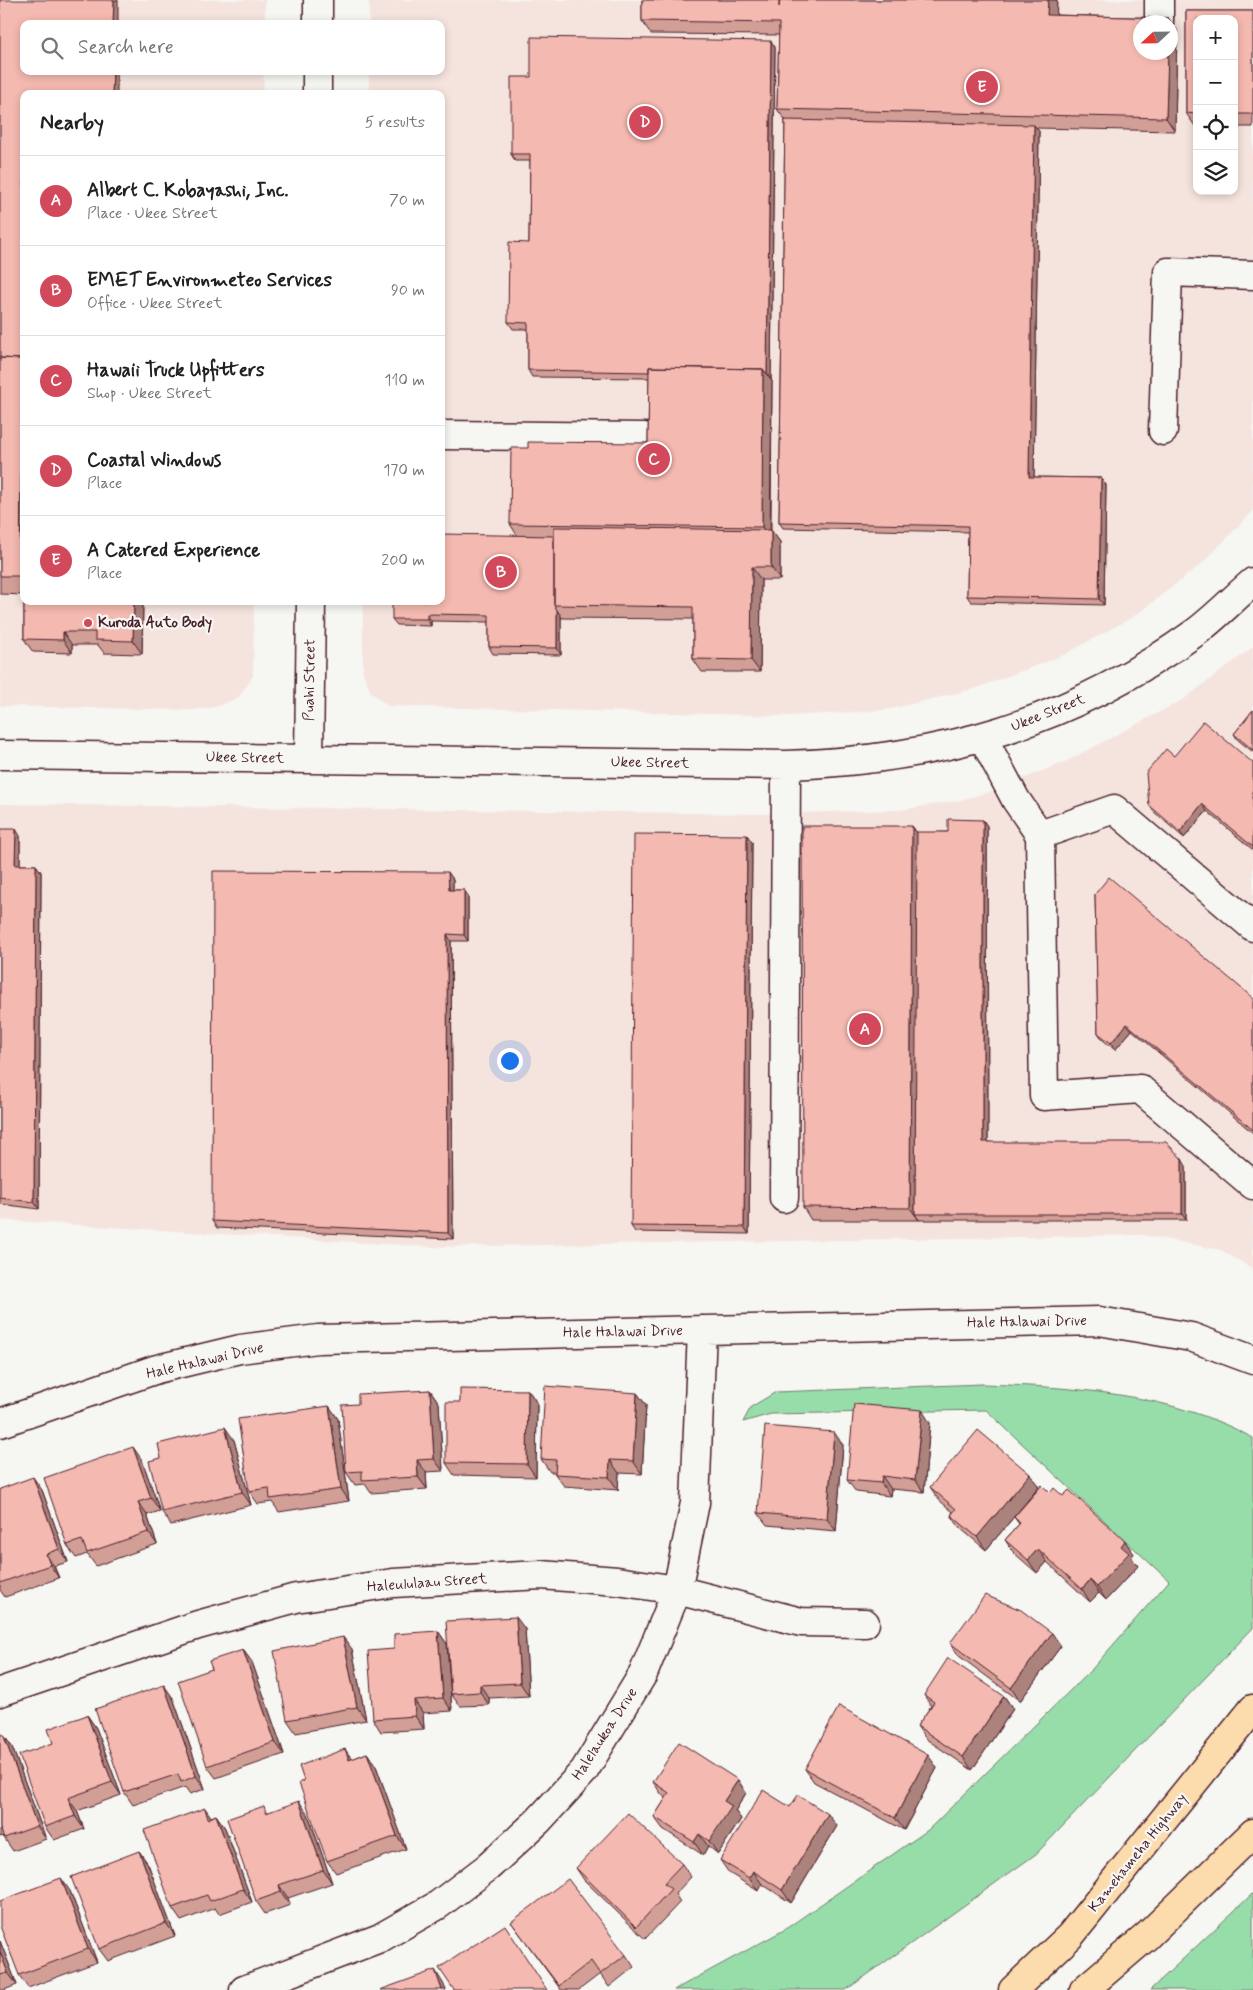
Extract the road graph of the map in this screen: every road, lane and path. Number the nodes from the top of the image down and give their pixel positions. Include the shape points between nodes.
1 (318, 0) edge
2 (1159, 0) edge
3 (1158, 15) edge
4 (318, 20) edge
5 (317, 75) edge
6 (317, 90) edge
7 (1253, 274) edge
8 (1163, 431) dead end
9 (445, 435) edge
10 (644, 437) dead end
11 (1253, 582) edge
12 (311, 605) edge
13 (983, 738) junction
14 (0, 755) edge
15 (309, 759) junction
16 (786, 765) junction
17 (1040, 835) junction
18 (1253, 927) edge
19 (1253, 1185) edge
20 (784, 1198) dead end
21 (702, 1330) junction
22 (1253, 1359) edge
23 (0, 1423) edge
24 (677, 1590) junction
25 (865, 1623) dead end
26 (0, 1692) edge
27 (1253, 1709) edge
28 (1253, 1833) edge
29 (244, 1990) edge
30 (1013, 1990) edge
31 (1084, 1990) edge

1 - 4 street
2 - 3 street
5 - 6 street
7 - 8 street via 1168,272
9 - 10 street
11 - 13 street, Ukee Street via 1197,631 1139,670 1069,707
12 - 15 street, Puahi Street
13 - 16 street, Ukee Street via 914,754 841,763
13 - 17 street via 1016,800
14 - 15 street, Ukee Street
15 - 16 street, Ukee Street
16 - 20 street
17 - 18 street via 1114,809
17 - 19 street via 1044,1096 1140,1089
21 - 22 street, Hale Halawai Drive via 1099,1320 1191,1337
21 - 23 street, Hale Halawai Drive via 318,1340 240,1349 157,1369
21 - 24 street, Halelaukoa Drive via 695,1503
24 - 25 street, Haleululaau Street via 801,1622
24 - 26 street, Haleululaau Street via 541,1575 364,1587 296,1598 198,1624
24 - 29 street, Halelaukoa Drive via 643,1674 584,1771 509,1848 438,1905 380,1938
27 - 30 main road, Kamehameha Highway via 1070,1936
28 - 31 main road via 1147,1936

